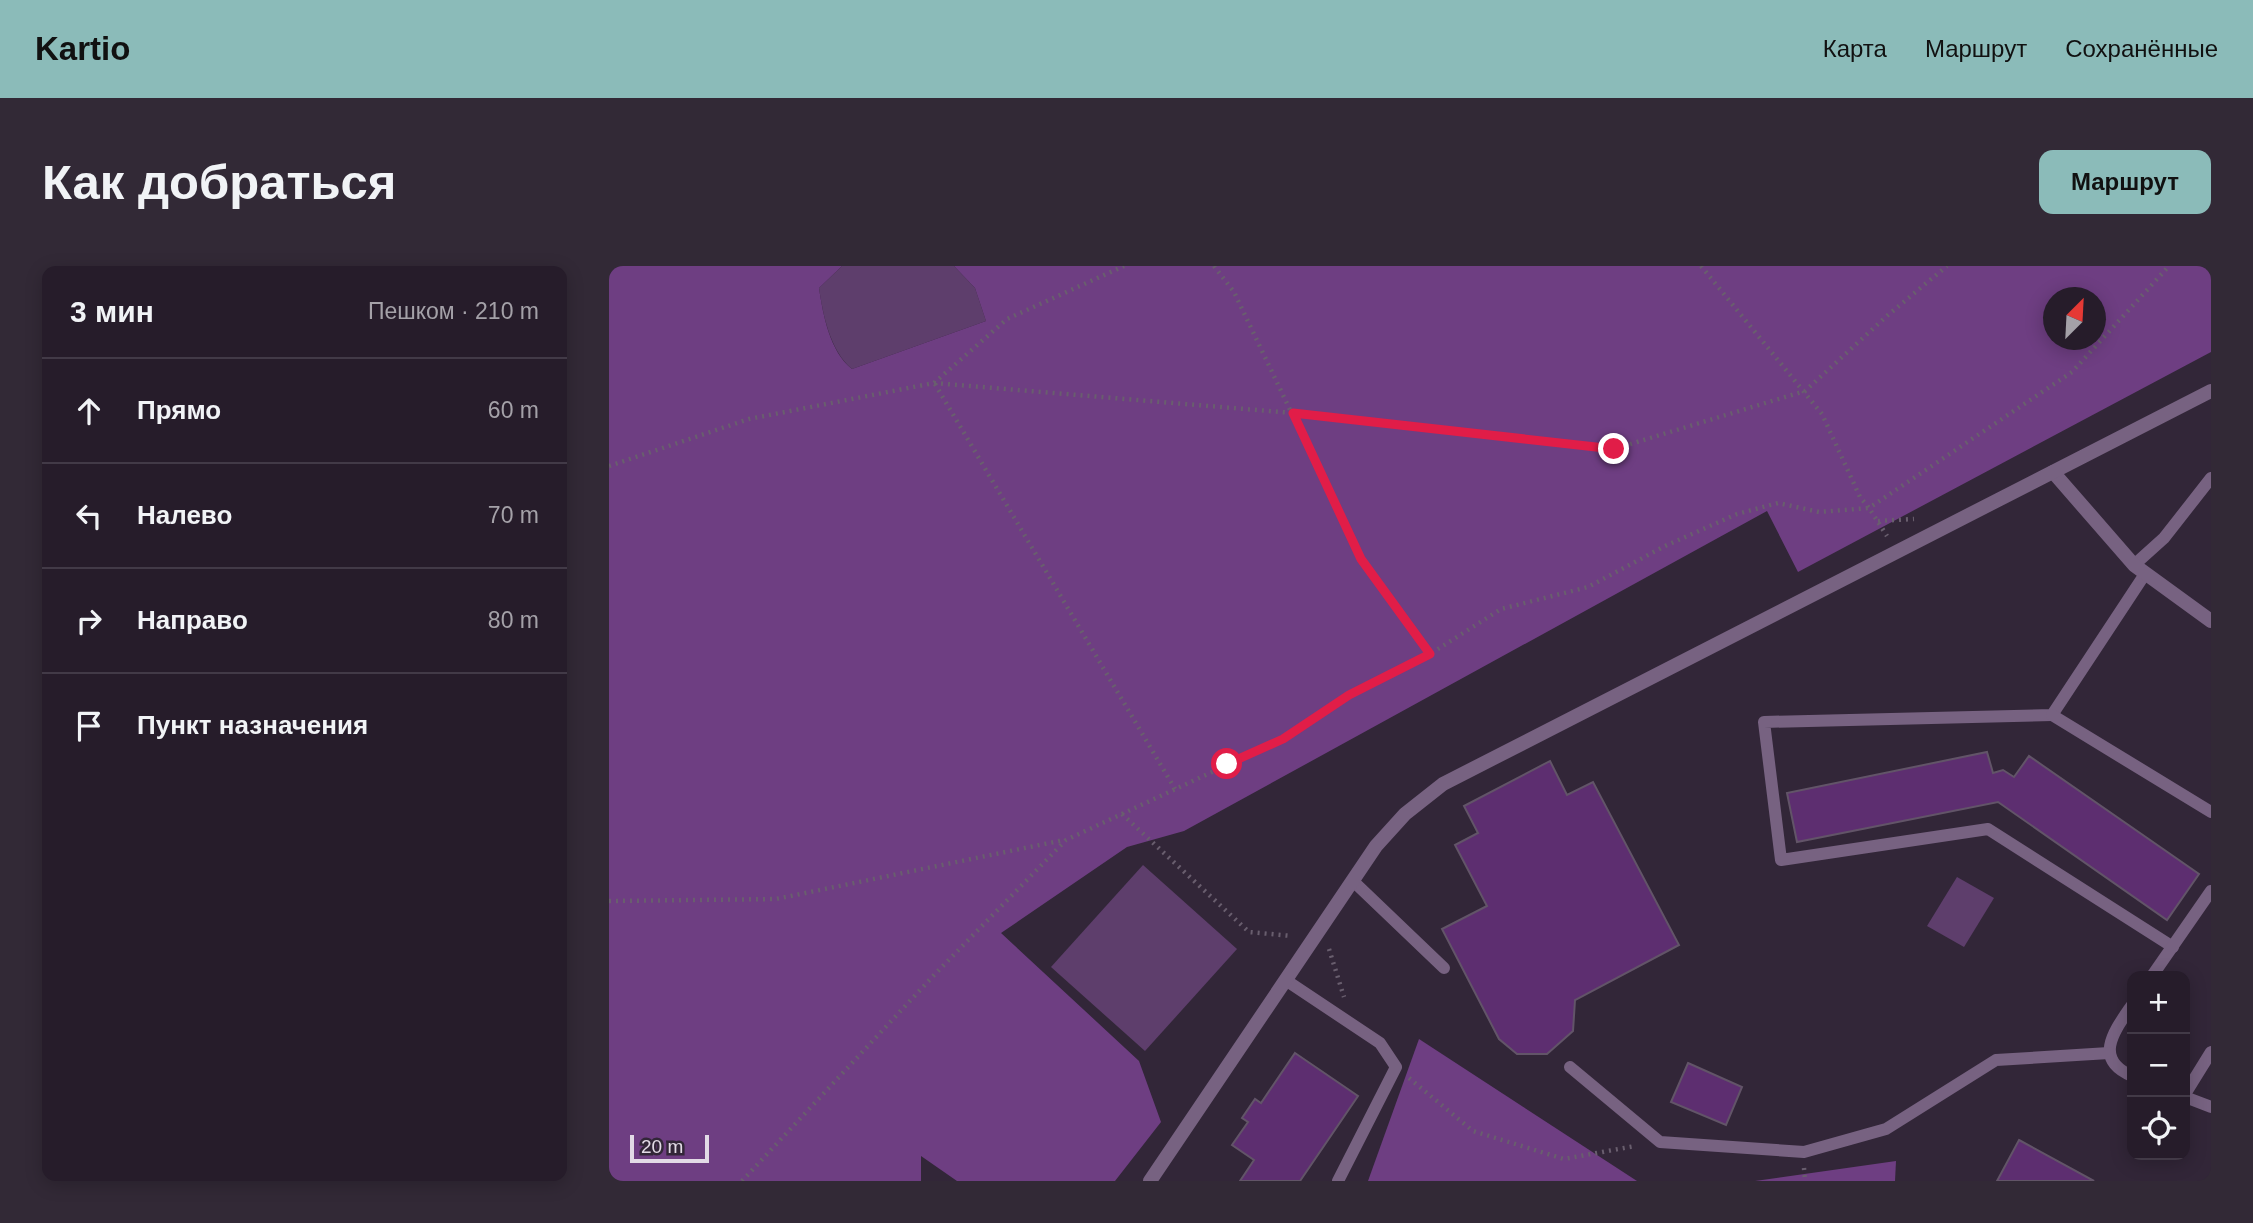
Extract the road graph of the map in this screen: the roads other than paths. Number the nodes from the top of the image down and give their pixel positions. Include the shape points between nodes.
1 (2211, 391) edge
2 (2053, 472) junction
3 (2211, 478) edge
4 (2140, 569) junction
5 (2211, 621) edge
6 (2052, 715) junction
7 (2211, 812) edge
8 (1353, 881) junction
9 (2211, 891) edge
10 (2173, 947) junction
11 (1444, 968) dead end
12 (2156, 971) edge
13 (1287, 981) junction
14 (2127, 1012) edge
15 (2211, 1052) edge
16 (2109, 1053) junction
17 (1570, 1067) dead end
18 (2127, 1074) edge
19 (2190, 1087) edge
20 (2189, 1097) edge
21 (2211, 1107) edge
22 (1150, 1181) edge
23 (1338, 1181) edge

1 - 2 street
2 - 4 street
2 - 8 street via 1443,785 1405,814
3 - 4 lane
4 - 5 street
4 - 6 lane
6 - 7 lane
6 - 10 lane via 1764,722 1781,860 1988,829
8 - 11 lane
8 - 13 street
9 - 10 lane
10 - 12 lane
13 - 22 street
13 - 23 lane via 1380,1043 1396,1068
14 - 16 lane via 2112,1035
15 - 19 lane
16 - 17 lane via 1996,1060 1886,1129 1804,1152 1660,1142
16 - 18 lane via 2119,1070
20 - 21 lane

